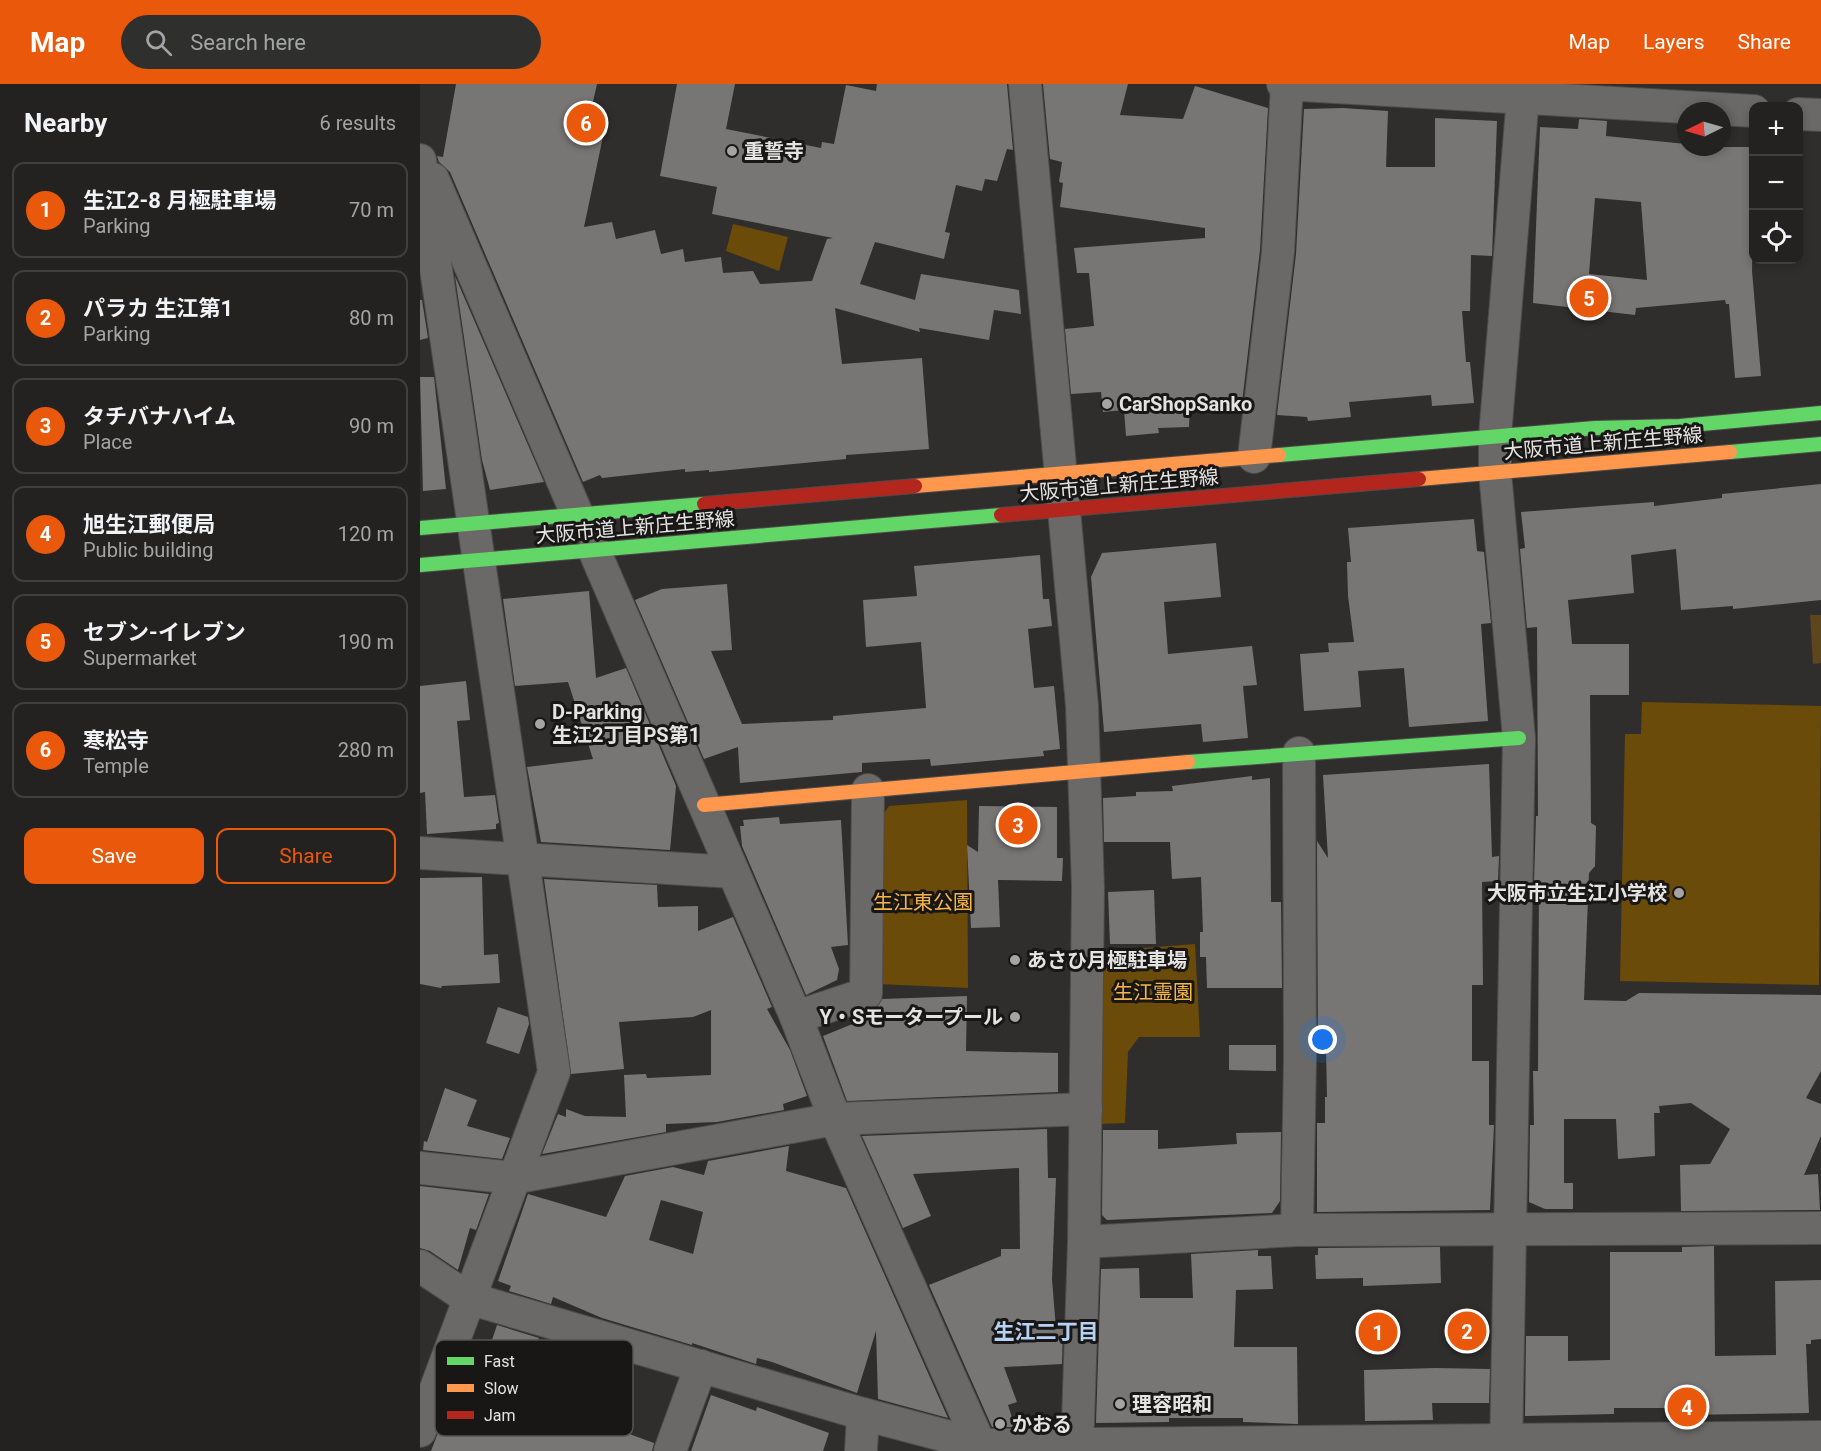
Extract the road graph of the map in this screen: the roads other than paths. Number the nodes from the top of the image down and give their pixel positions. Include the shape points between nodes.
1 (1025, 84) edge
2 (1285, 84) edge
3 (1523, 91) edge
4 (1697, 96) edge
5 (1749, 110) edge
6 (1803, 114) edge
7 (1821, 115) edge
8 (421, 165) edge
9 (432, 324) edge
10 (1821, 413) edge
11 (1496, 436) junction
12 (1821, 444) edge
13 (1254, 457) junction
14 (1495, 472) junction
15 (1061, 473) junction
16 (1063, 509) junction
17 (577, 514) junction
18 (475, 524) junction
19 (420, 528) edge
20 (594, 550) junction
21 (481, 560) junction
22 (420, 565) edge
23 (1519, 738) junction
24 (1299, 753) junction
25 (1085, 771) junction
26 (868, 790) junction
27 (704, 805) junction
28 (420, 853) edge
29 (524, 858) junction
30 (733, 872) junction
31 (796, 1017) junction
32 (1086, 1108) junction
33 (835, 1119) junction
34 (420, 1168) edge
35 (513, 1178) junction
36 (1821, 1228) edge
37 (1511, 1229) junction
38 (1297, 1230) junction
39 (1084, 1242) junction
40 (420, 1266) edge
41 (468, 1298) junction
42 (453, 1340) edge
43 (612, 1340) edge
44 (633, 1346) edge
45 (701, 1366) junction
46 (435, 1389) edge
47 (863, 1414) junction
48 (420, 1431) edge
49 (1821, 1437) edge
50 (1764, 1444) edge
51 (980, 1445) junction
52 (1291, 1446) edge
53 (1506, 1446) edge
54 (1077, 1447) edge
55 (670, 1451) edge
56 (861, 1451) edge

1 - 15 street
2 - 3 street
2 - 13 street via 1278,252
3 - 4 street
3 - 11 street
4 - 5 street
6 - 7 street
8 - 9 street
8 - 17 street via 435,181
9 - 18 street
10 - 11 main road, 大阪市道上新庄生野線 via 1680,426
11 - 13 main road, 大阪市道上新庄生野線
11 - 14 street
12 - 14 main road, 大阪市道上新庄生野線
13 - 15 main road, 大阪市道上新庄生野線
14 - 16 main road, 大阪市道上新庄生野線
14 - 23 street
15 - 16 street
15 - 17 main road, 大阪市道上新庄生野線
16 - 20 main road, 大阪市道上新庄生野線
16 - 25 street
17 - 18 main road, 大阪市道上新庄生野線
18 - 19 main road, 大阪市道上新庄生野線
18 - 21 street
20 - 21 main road, 大阪市道上新庄生野線
20 - 27 street
21 - 22 main road, 大阪市道上新庄生野線
21 - 29 street via 499,711
23 - 24 main road
23 - 37 street
24 - 25 main road
24 - 38 street
25 - 26 main road
25 - 32 street
26 - 27 main road
26 - 31 street via 866,994
27 - 30 street
28 - 29 street
29 - 30 street
29 - 35 street via 554,1072
30 - 31 street
31 - 33 street
32 - 33 street
32 - 39 street
33 - 35 street
33 - 51 street
34 - 35 street
35 - 41 street
36 - 37 street
37 - 38 street
37 - 53 street
38 - 39 street
39 - 54 street
40 - 41 street
41 - 42 street
41 - 43 street
44 - 45 street
45 - 47 street
45 - 55 street
46 - 48 street
47 - 51 street
47 - 56 street
49 - 50 street
50 - 53 street
51 - 54 street
52 - 53 street
52 - 54 street

